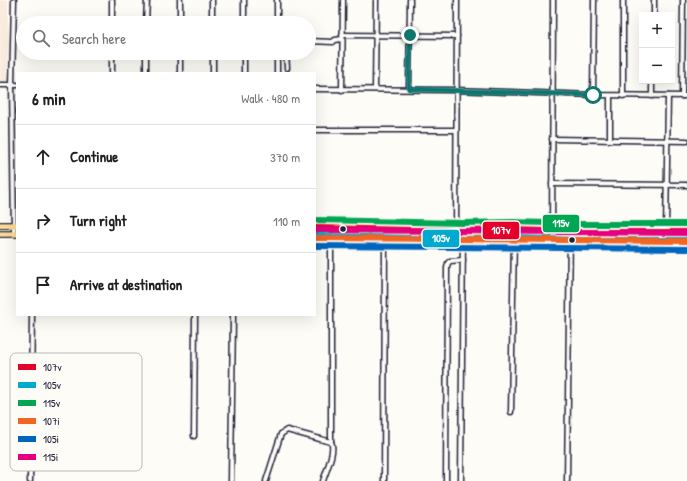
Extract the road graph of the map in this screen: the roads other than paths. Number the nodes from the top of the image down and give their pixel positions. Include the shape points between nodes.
1 (14, 0) edge
2 (112, 0) edge
3 (147, 0) edge
4 (180, 0) edge
5 (212, 0) edge
6 (244, 0) edge
7 (278, 0) edge
8 (343, 0) edge
9 (376, 0) edge
10 (410, 0) edge
11 (457, 0) edge
12 (553, 0) edge
13 (594, 0) edge
14 (623, 0) edge
15 (654, 0) edge
16 (683, 0) edge
17 (654, 12) edge
18 (112, 16) edge
19 (146, 16) edge
20 (180, 16) edge
21 (212, 16) edge
22 (244, 16) edge
23 (277, 16) edge
24 (376, 35) junction
25 (410, 35) junction
26 (457, 36) junction
27 (342, 37) junction
28 (316, 41) edge
29 (112, 60) edge
30 (146, 60) edge
31 (180, 60) edge
32 (212, 60) edge
33 (244, 60) edge
34 (277, 60) edge
35 (286, 60) edge
36 (287, 68) dead end
37 (112, 72) edge
38 (146, 72) edge
39 (180, 72) edge
40 (213, 72) edge
41 (244, 72) edge
42 (277, 72) edge
43 (652, 84) edge
44 (0, 85) edge
45 (15, 85) edge
46 (316, 89) edge
47 (375, 89) junction
48 (409, 89) junction
49 (342, 90) junction
50 (456, 90) junction
51 (552, 94) junction
52 (593, 95) junction
53 (610, 96) junction
54 (623, 96) junction
55 (652, 96) junction
56 (668, 96) junction
57 (685, 96) edge
58 (316, 130) edge
59 (456, 130) junction
60 (552, 139) junction
61 (610, 140) junction
62 (667, 140) junction
63 (687, 141) edge
64 (552, 184) junction
65 (666, 184) junction
66 (687, 185) edge
67 (0, 225) edge
68 (15, 225) edge
69 (316, 228) edge
70 (331, 229) junction
71 (456, 230) junction
72 (553, 230) junction
73 (463, 231) junction
74 (666, 231) junction
75 (570, 232) junction
76 (687, 232) edge
77 (0, 234) edge
78 (15, 234) edge
79 (316, 238) edge
80 (332, 238) junction
81 (385, 238) junction
82 (456, 238) junction
83 (464, 239) junction
84 (514, 239) junction
85 (552, 240) junction
86 (569, 240) junction
87 (687, 241) edge
88 (463, 260) junction
89 (32, 316) edge
90 (195, 316) edge
91 (233, 316) edge
92 (32, 353) edge
93 (511, 412) dead end
94 (194, 436) dead end
95 (330, 442) junction
96 (30, 471) edge
97 (30, 481) edge
98 (231, 481) edge
99 (266, 481) edge
100 (323, 481) edge
101 (384, 481) edge
102 (446, 481) edge
103 (461, 481) edge
104 (567, 481) edge

1 - 45 street
2 - 18 street
3 - 19 street
4 - 20 street
5 - 21 street
6 - 22 street
7 - 23 street
8 - 27 street
9 - 24 street
10 - 25 street
11 - 26 street
12 - 51 street
13 - 52 street
14 - 54 street
15 - 17 street
16 - 57 street
24 - 25 street
24 - 27 street
24 - 47 street
25 - 26 street
25 - 48 street
26 - 50 street
27 - 28 street via 333,42
27 - 49 street
29 - 37 street
30 - 38 street
31 - 39 street
32 - 40 street
33 - 41 street
34 - 42 street
35 - 36 street
43 - 55 street
44 - 45 street
45 - 68 street
46 - 49 street
47 - 48 street
47 - 49 street
48 - 50 street
50 - 51 street
50 - 59 street
51 - 52 street
51 - 60 street
52 - 53 street
53 - 54 street
53 - 61 street
54 - 55 street
55 - 56 street
56 - 57 street
56 - 62 street
58 - 59 street
59 - 71 street
60 - 61 street
60 - 64 street
61 - 62 street
62 - 63 street
62 - 65 street
64 - 65 street
64 - 72 street
65 - 66 street
65 - 74 street
67 - 68 highway
68 - 78 street
69 - 70 highway
70 - 71 highway
70 - 80 street
71 - 73 highway
71 - 82 street
72 - 73 highway
72 - 75 highway
72 - 85 street
73 - 83 street
74 - 75 highway
74 - 76 highway
75 - 86 street
77 - 78 highway
79 - 80 highway
80 - 81 highway
80 - 95 street
81 - 82 highway
81 - 101 street
82 - 83 highway
83 - 84 highway
83 - 88 street
84 - 85 highway
84 - 93 street
85 - 86 highway
86 - 87 highway
86 - 104 street
88 - 102 street via 450,261 447,267
88 - 103 street
89 - 92 street
90 - 94 street
91 - 98 street
95 - 99 street via 283,431
95 - 100 street via 333,450
96 - 97 street

